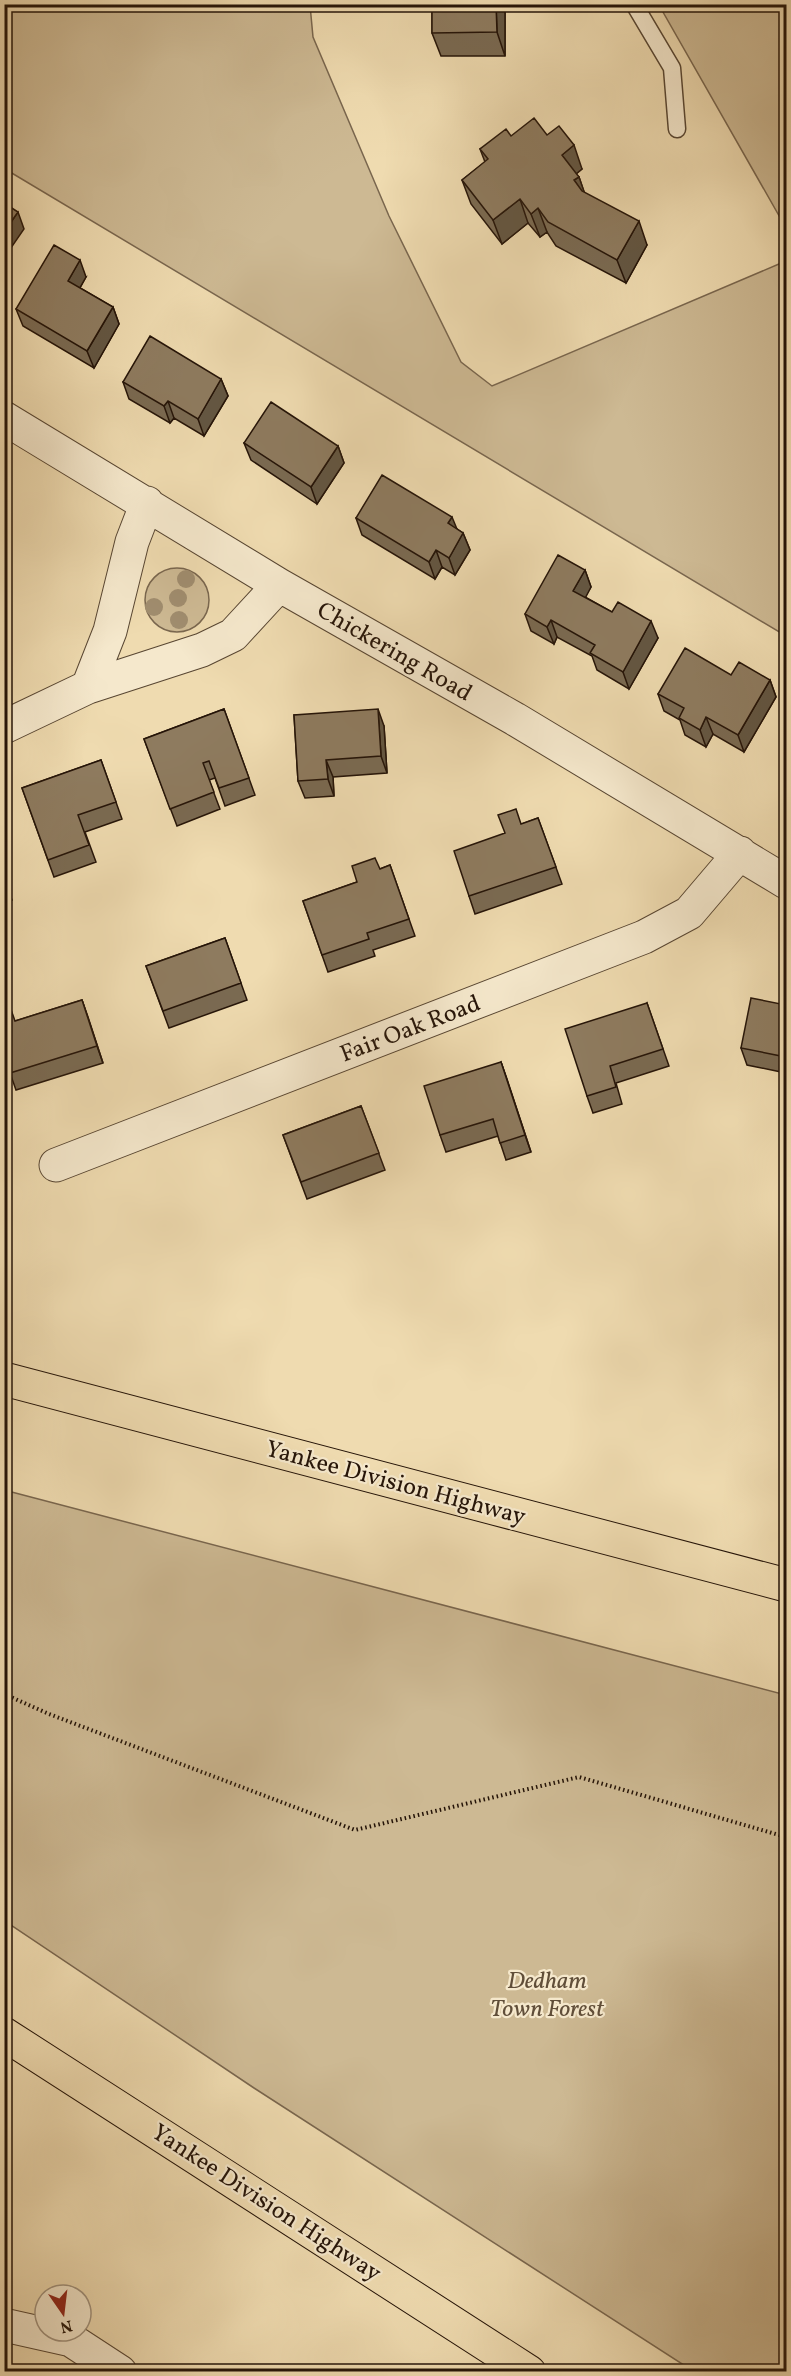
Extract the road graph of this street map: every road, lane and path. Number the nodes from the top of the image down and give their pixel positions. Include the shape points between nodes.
1 (634, 4) edge
2 (677, 129) dead end
3 (4, 418) edge
4 (147, 503) junction
5 (279, 585) junction
6 (88, 687) junction
7 (4, 727) edge
8 (740, 854) junction
9 (786, 882) edge
10 (56, 1165) dead end
11 (4, 1379) edge
12 (786, 1585) edge
13 (4, 1694) edge
14 (786, 1837) edge
15 (4, 2034) edge
16 (4, 2325) edge
17 (120, 2372) edge
18 (529, 2372) edge

1 - 2 lane via 672,68
3 - 4 street, Chickering Road
4 - 5 street, Chickering Road
4 - 6 street via 132,542 110,631
5 - 6 street via 233,635 202,650
5 - 8 street, Chickering Road via 515,719
6 - 7 street
8 - 9 street, Chickering Road
8 - 10 street, Fair Oak Road via 689,913 644,937
11 - 12 highway, Yankee Division Highway
13 - 14 path via 355,1830 579,1778
15 - 18 highway, Yankee Division Highway
16 - 17 street via 71,2340

